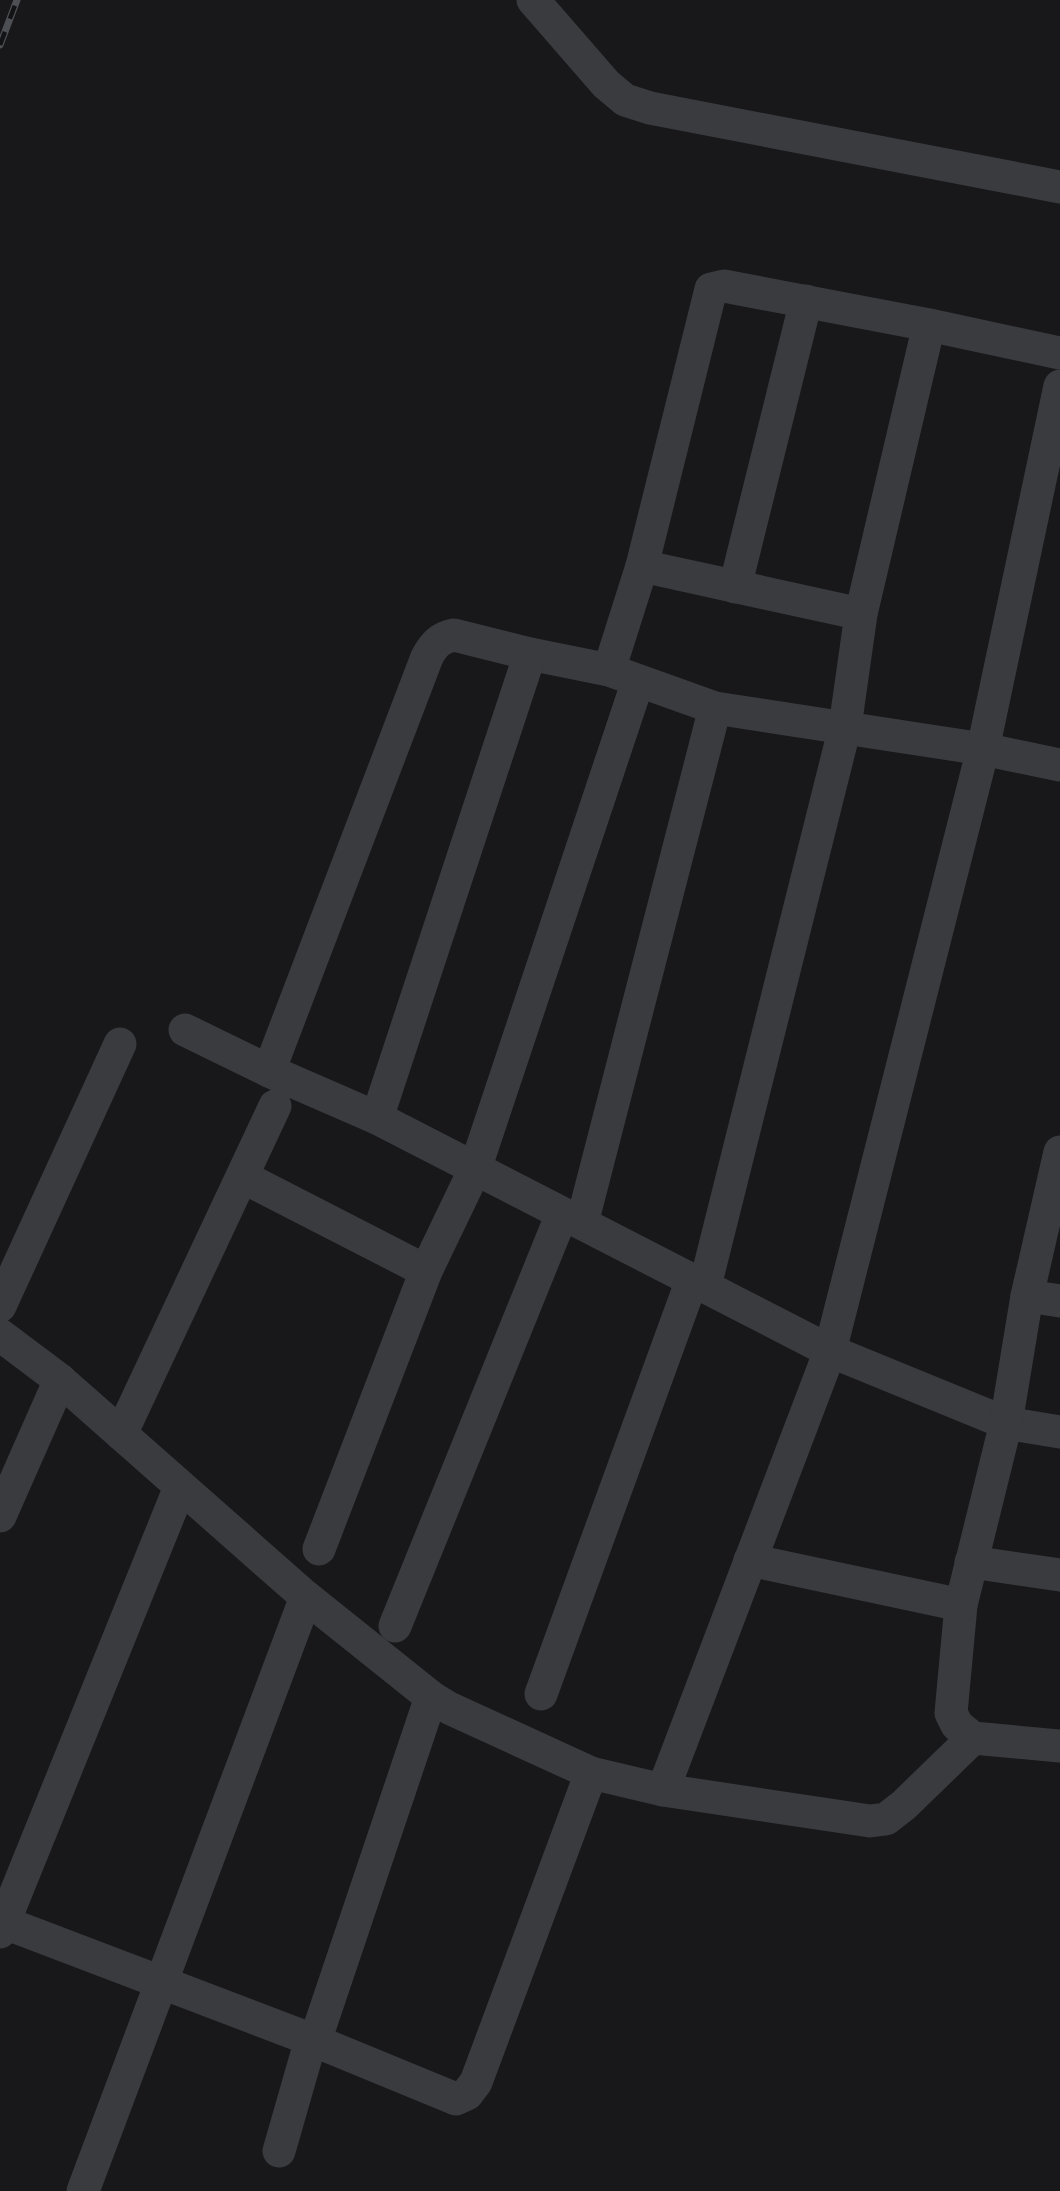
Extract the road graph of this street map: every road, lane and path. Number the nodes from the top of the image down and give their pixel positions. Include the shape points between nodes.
1 (533, 0) edge
2 (1060, 187) edge
3 (806, 301) junction
4 (929, 325) junction
5 (1060, 353) edge
6 (1060, 386) edge
7 (642, 566) junction
8 (735, 587) junction
9 (861, 614) junction
10 (530, 654) junction
11 (623, 676) junction
12 (715, 708) junction
13 (845, 727) junction
14 (982, 749) junction
15 (1060, 765) edge
16 (185, 1030) dead end
17 (120, 1044) dead end
18 (269, 1071) junction
19 (275, 1107) dead end
20 (377, 1118) junction
21 (1059, 1158) edge
22 (475, 1169) junction
23 (243, 1176) junction
24 (572, 1219) junction
25 (426, 1271) junction
26 (699, 1283) junction
27 (1027, 1296) junction
28 (1060, 1301) edge
29 (0, 1305) edge
30 (0, 1335) edge
31 (830, 1351) junction
32 (60, 1380) junction
33 (1006, 1423) junction
34 (1060, 1432) edge
35 (121, 1434) junction
36 (180, 1487) junction
37 (0, 1516) edge
38 (319, 1549) dead end
39 (750, 1560) junction
40 (971, 1562) junction
41 (1060, 1575) edge
42 (306, 1596) junction
43 (961, 1605) junction
44 (395, 1626) dead end
45 (541, 1694) dead end
46 (430, 1697) junction
47 (973, 1738) junction
48 (1060, 1746) edge
49 (591, 1773) junction
50 (663, 1790) junction
51 (1, 1925) edge
52 (162, 1983) junction
53 (315, 2041) junction
54 (279, 2151) dead end
55 (83, 2191) edge

1 - 2 street via 606,84 625,100
3 - 4 street
3 - 7 street via 724,286 711,289
3 - 8 street
4 - 5 street
4 - 9 street
6 - 14 street
7 - 8 street
7 - 11 street
8 - 9 street
9 - 13 street
10 - 11 street
10 - 18 street via 454,635 441,638 432,647
10 - 20 street
11 - 12 street
11 - 22 street
12 - 13 street
12 - 24 street
13 - 14 street
13 - 26 street
14 - 15 street
14 - 31 street
16 - 18 street
17 - 29 street
18 - 20 street
19 - 23 street
20 - 22 street
21 - 27 street
22 - 24 street
22 - 25 street
23 - 25 street
23 - 35 street
24 - 26 street
24 - 44 street
25 - 38 street
26 - 31 street
26 - 45 street
27 - 28 street
27 - 33 street
30 - 32 street
31 - 33 street
31 - 39 street
32 - 35 street
32 - 37 street
33 - 34 street
33 - 40 street
35 - 36 street
36 - 42 street
36 - 51 street
39 - 43 street
39 - 50 street
40 - 41 street
40 - 43 street
42 - 46 street
42 - 52 street
43 - 47 street via 951,1713 957,1725
46 - 49 street
46 - 53 street
47 - 48 street
47 - 50 street via 885,1819 870,1821
49 - 50 street
49 - 53 street via 476,2082 467,2094 456,2099 443,2096
51 - 52 street
52 - 53 street
52 - 55 street
53 - 54 street via 310,2043

